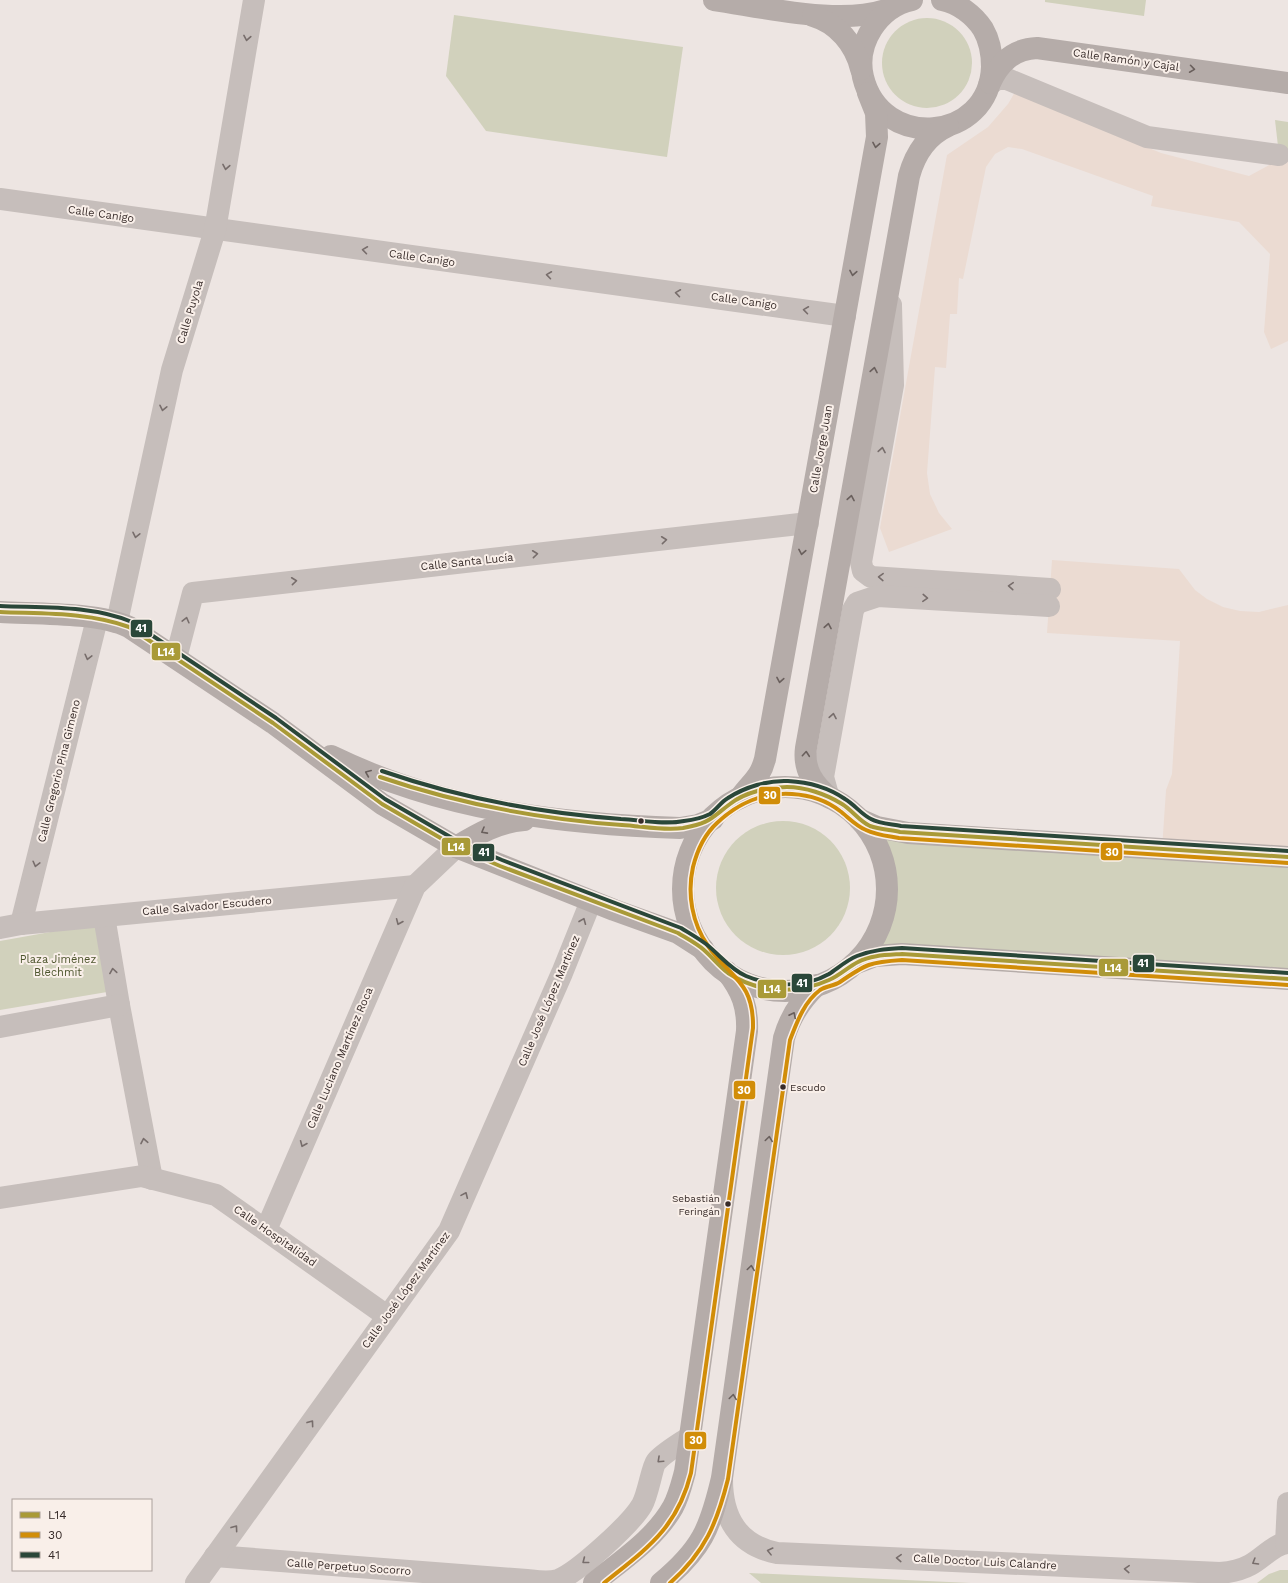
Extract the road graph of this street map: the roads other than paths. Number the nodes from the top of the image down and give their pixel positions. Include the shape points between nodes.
1 (254, 0) edge
2 (714, 0) edge
3 (942, 0) edge
4 (974, 0) edge
5 (907, 1) edge
6 (804, 13) junction
7 (986, 34) junction
8 (1288, 83) edge
9 (865, 84) junction
10 (987, 89) junction
11 (948, 126) junction
12 (1279, 155) dead end
13 (0, 200) edge
14 (215, 230) junction
15 (890, 282) junction
16 (845, 316) junction
17 (808, 524) junction
18 (0, 612) edge
19 (107, 621) junction
20 (176, 658) junction
21 (273, 723) junction
22 (829, 797) junction
23 (740, 798) junction
24 (712, 819) junction
25 (859, 819) junction
26 (549, 820) junction
27 (456, 847) junction
28 (1288, 857) edge
29 (415, 886) junction
30 (591, 901) junction
31 (104, 916) junction
32 (10, 926) edge
33 (703, 949) junction
34 (854, 964) junction
35 (726, 972) junction
36 (1288, 979) edge
37 (817, 986) junction
38 (119, 1005) junction
39 (0, 1027) edge
40 (152, 1179) junction
41 (0, 1198) edge
42 (266, 1230) junction
43 (387, 1316) junction
44 (691, 1436) junction
45 (722, 1478) junction
46 (1288, 1503) edge
47 (1287, 1543) edge
48 (215, 1556) junction
49 (381, 1576) edge
50 (477, 1580) edge
51 (196, 1583) edge
52 (594, 1583) edge
53 (661, 1583) edge

1 -> 14 street, Calle Puyola
2 - 6 main road
3 - 7 main road via 957,5 969,13
4 - 7 main road
5 - 6 main road via 878,12 854,16
5 - 9 main road via 879,19 869,34 863,50
6 - 9 main road via 826,22 842,34 857,54
7 - 10 main road via 992,60
10 -> 8 main road, Calle Ramón y Cajal via 999,67 1012,54 1037,48
9 - 11 main road via 880,110 897,122 928,129
9 -> 16 main road, Calle Jorge Juan via 876,113 877,137
10 - 11 main road via 970,113
10 - 12 street via 997,79 1007,79 1147,137
11 - 15 main road via 928,140 912,163
13 - 14 street, Calle Canigo
16 -> 14 street, Calle Canigo
14 -> 19 street, Calle Puyola via 172,370
22 -> 15 main road via 810,775 805,755
22 -> 15 street via 822,777 853,610 857,603 878,596 1049,597 871,577 863,571 861,562 893,385
16 - 17 main road, Calle Jorge Juan
20 -> 17 street, Calle Santa Lucía via 194,593
17 -> 23 main road, Calle Jorge Juan via 765,759 758,776
18 - 19 main road
19 - 20 main road via 128,627
19 -> 32 street, Calle Gregorio Pina Gimeno
20 - 21 main road
26 -> 21 main road via 458,803 404,786 349,765
21 - 27 main road via 382,804
22 - 23 main road via 809,790 787,787 756,791
22 - 25 main road
23 - 24 main road via 723,808
24 - 26 main road via 680,828
24 - 33 main road via 697,838 691,851 684,885 687,914 693,932
25 - 28 main road via 877,827 908,833
25 - 34 main road via 871,834 880,852 887,895 877,932
26 -> 27 main road via 506,822 489,828
27 - 29 street
27 - 30 main road
29 - 31 street, Calle Salvador Escudero
29 -> 42 street, Calle Luciano Martínez Roca
30 - 33 main road via 678,933
43 -> 30 street, Calle José López Martínez via 449,1231
31 - 32 street, Calle Salvador Escudero
38 -> 31 street
33 - 35 main road
34 - 36 main road via 875,956 902,954
34 - 37 main road via 835,978
35 - 37 main road via 744,982 768,989 788,991
35 - 44 main road via 742,994 747,1013 747,1031
45 -> 37 main road via 784,1038 796,1009
38 - 39 street
40 -> 38 street
40 - 41 street, Calle Hospitalidad via 142,1176
40 - 42 street, Calle Hospitalidad via 216,1195
42 - 43 street, Calle Hospitalidad
48 -> 43 street, Calle José López Martínez
44 -> 50 street, Calle Perpetuo Socorro via 655,1462 648,1491 633,1518 605,1545 566,1576 549,1582
44 - 52 main road via 685,1472 674,1506 646,1541
47 -> 45 street, Calle Doctor Luis Calandre via 1277,1546 1243,1568 1220,1573 777,1553 753,1544 733,1526 724,1504
45 - 53 main road via 715,1508 703,1538 693,1552
46 - 47 street
48 - 49 street, Calle Perpetuo Socorro
48 - 51 street, Calle José López Martínez
49 - 50 street, Calle Perpetuo Socorro

